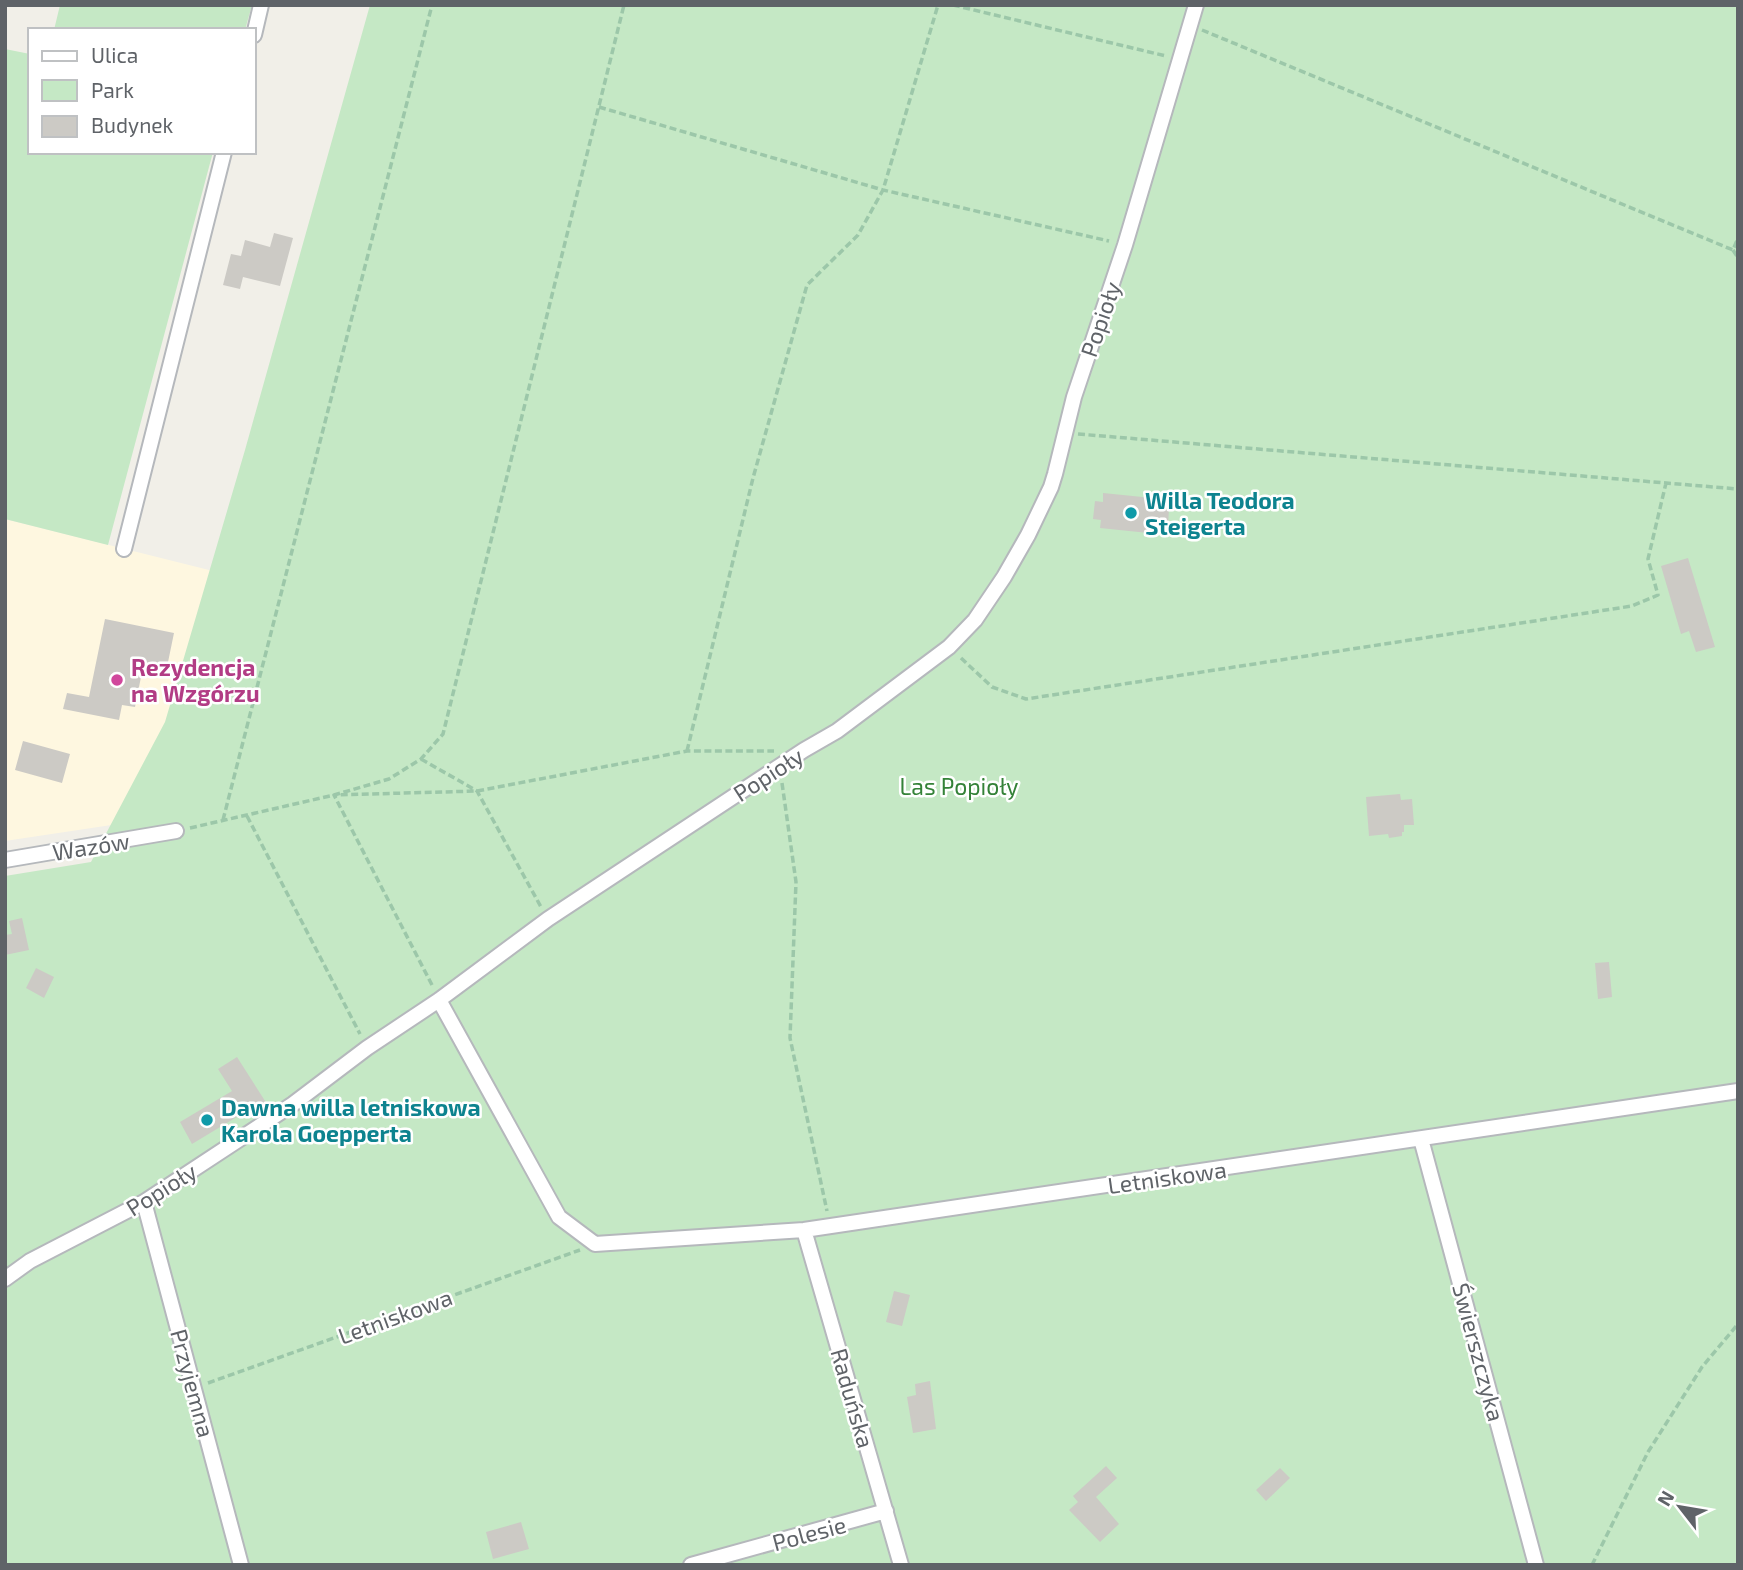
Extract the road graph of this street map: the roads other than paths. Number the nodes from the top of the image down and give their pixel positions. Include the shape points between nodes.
1 (261, 5) edge
2 (1196, 5) edge
3 (256, 28) edge
4 (223, 154) edge
5 (124, 550) dead end
6 (176, 831) road end
7 (5, 860) edge
8 (439, 1000) junction
9 (1738, 1091) edge
10 (1421, 1139) junction
11 (144, 1202) junction
12 (804, 1230) junction
13 (5, 1279) edge
14 (886, 1511) junction
15 (241, 1565) edge
16 (691, 1565) edge
17 (901, 1565) edge
18 (1536, 1565) edge

1 - 3 street
2 - 8 street, Popioły via 1125,245 1074,397 1051,486 1018,554 975,620 949,647 837,731 548,919
4 - 5 street
6 - 7 street, Wazów
8 - 11 street, Popioły
8 - 12 street, Letniskowa via 559,1217 595,1244
9 - 10 street, Letniskowa
10 - 12 street, Letniskowa
10 - 18 street, Świerszczyka
11 - 13 street, Popioły via 30,1261
11 - 15 street, Przyjemna
12 - 14 street, Raduńska
14 - 16 street, Polesie
14 - 17 street, Raduńska

